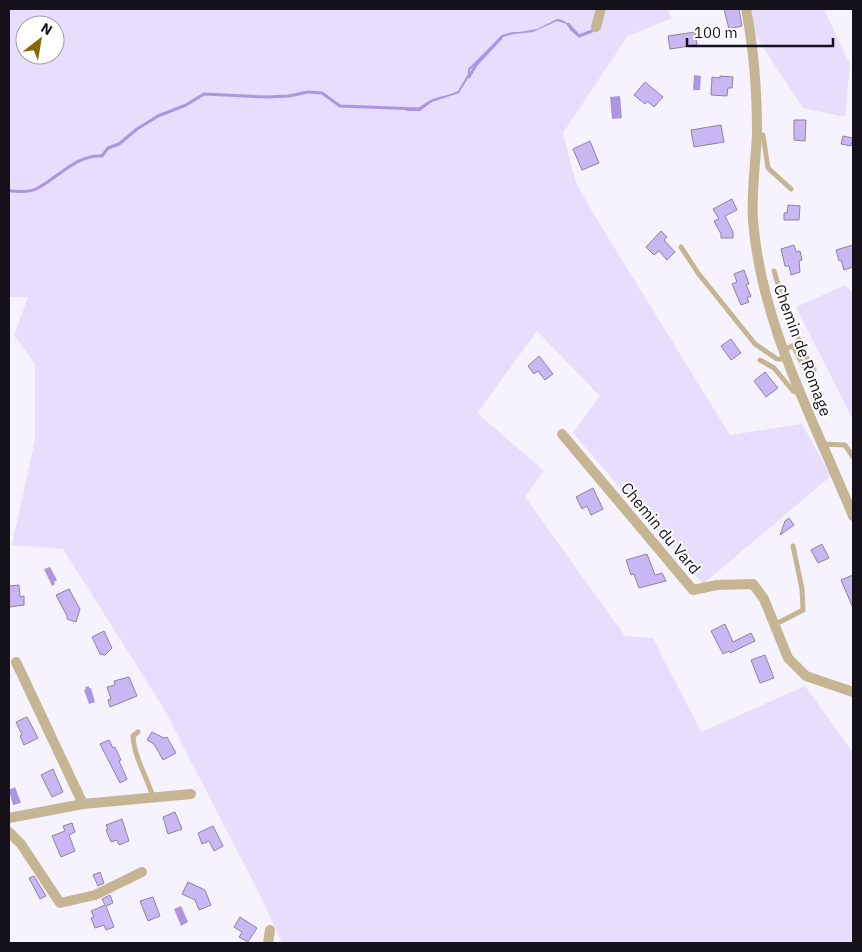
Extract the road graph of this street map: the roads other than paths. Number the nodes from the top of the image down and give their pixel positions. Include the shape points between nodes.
1 (601, 9) edge
2 (746, 9) edge
3 (596, 27) dead end
4 (757, 134) junction
5 (792, 189) dead end
6 (681, 247) dead end
7 (774, 272) dead end
8 (786, 356) junction
9 (760, 360) dead end
10 (802, 394) junction
11 (562, 434) dead end
12 (821, 444) junction
13 (853, 457) edge
14 (853, 516) edge
15 (793, 546) dead end
16 (774, 625) junction
17 (16, 662) dead end
18 (853, 692) edge
19 (138, 732) dead end
20 (190, 794) dead end
21 (152, 797) junction
22 (83, 804) junction
23 (9, 818) edge
24 (9, 832) edge
25 (142, 872) dead end
26 (270, 930) dead end
27 (268, 943) edge

1 - 3 street
2 - 4 street, Chemin de Romage via 753,44
4 - 5 lane via 763,135 768,168
4 - 8 street, Chemin de Romage via 753,220 760,270
6 - 8 lane via 755,344 777,359
7 - 8 lane via 786,310 813,372 805,370 792,346 786,349
8 - 10 street, Chemin de Romage
9 - 10 lane via 774,368 793,391
10 - 12 street, Chemin de Romage
11 - 16 street, Chemin du Vard via 693,590 717,585 753,584 764,599
12 - 13 lane via 845,445
12 - 14 street, Chemin de Romage
15 - 16 lane via 803,610
16 - 18 street, Chemin du Vard via 788,658 806,676
17 - 22 street
19 - 21 lane via 133,736 133,746
20 - 21 street
21 - 22 street
22 - 23 street
24 - 25 street via 21,844 60,903 95,895
26 - 27 street

